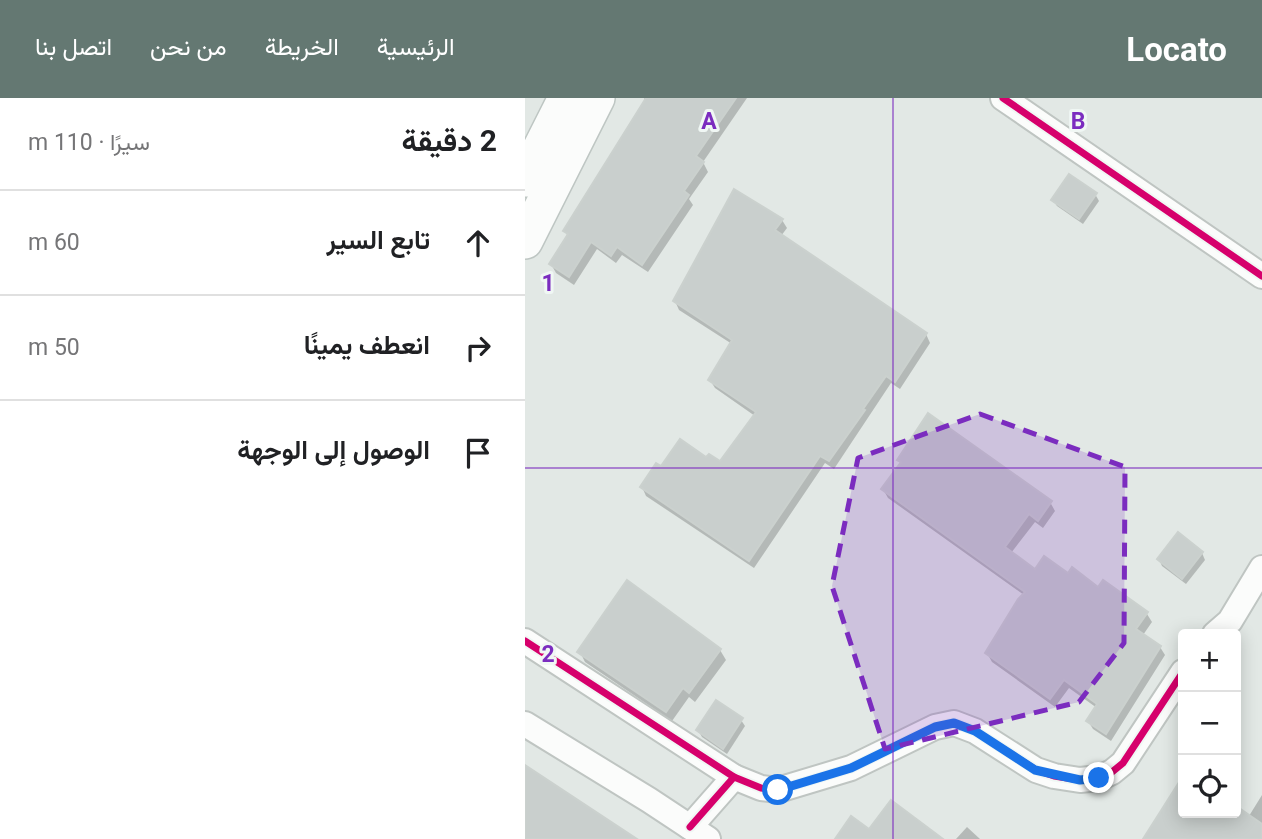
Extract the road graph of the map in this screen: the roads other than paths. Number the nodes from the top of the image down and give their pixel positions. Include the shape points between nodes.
1 (566, 98) edge
2 (597, 98) edge
3 (1003, 98) edge
4 (525, 179) edge
5 (525, 241) edge
6 (1262, 276) edge
7 (1262, 568) edge
8 (1221, 629) edge
9 (525, 642) edge
10 (1178, 680) edge
11 (525, 724) edge
12 (734, 777) junction
13 (699, 833) edge

1 - 4 main road
2 - 5 main road
3 - 6 street
7 - 8 street
9 - 12 street
10 - 12 street via 1123,763 1099,778 1080,780 1035,770 975,731 954,723 935,727 851,768 778,790
11 - 13 street
12 - 13 street

